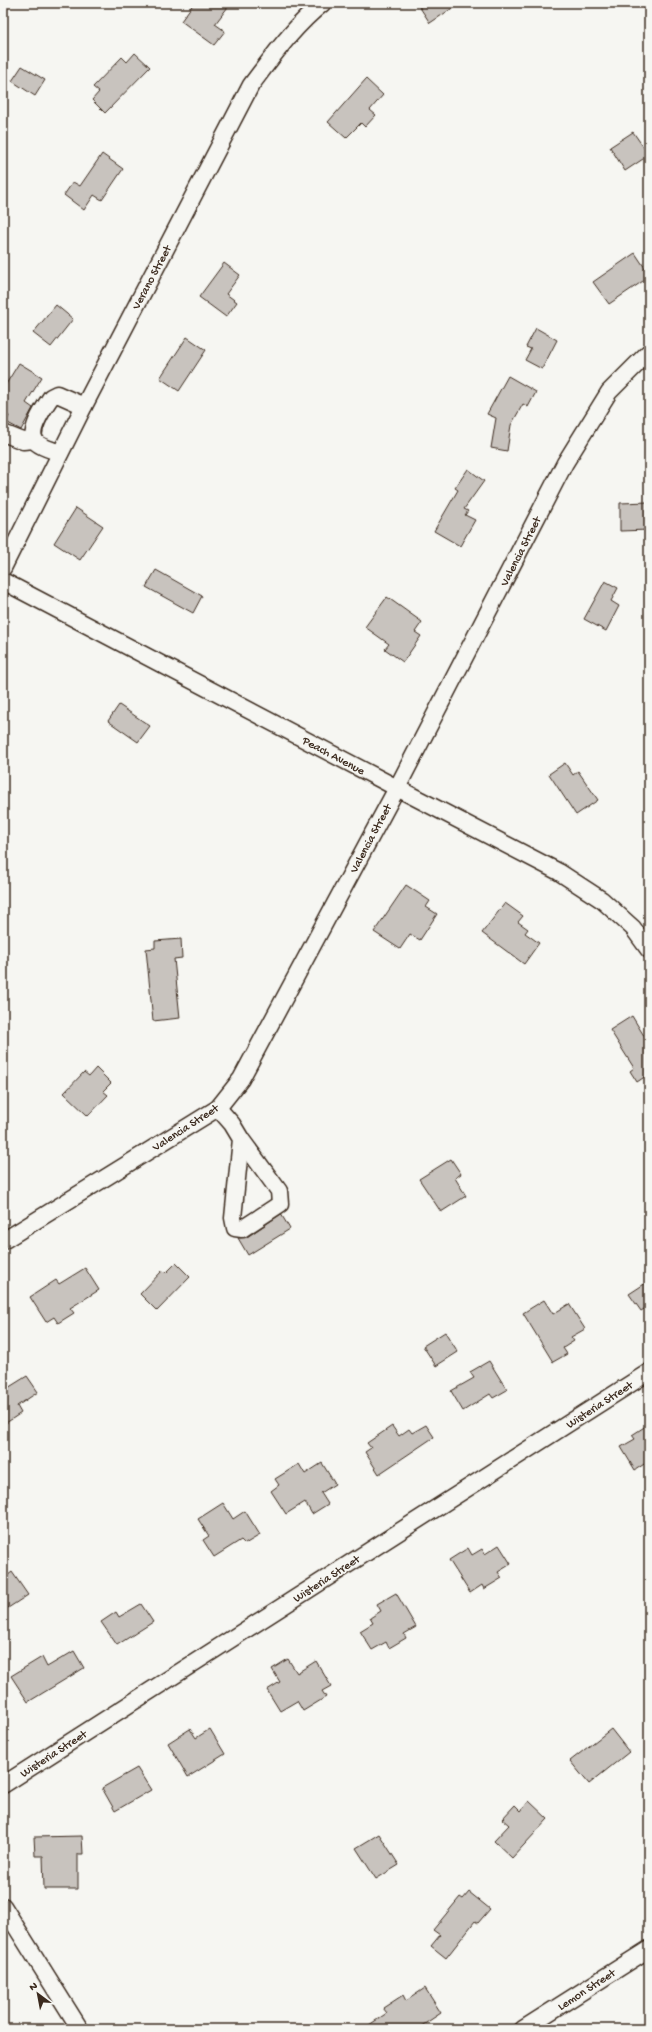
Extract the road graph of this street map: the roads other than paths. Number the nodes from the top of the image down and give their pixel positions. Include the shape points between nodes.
1 (323, 3) edge
2 (649, 352) edge
3 (84, 406) junction
4 (3, 433) edge
5 (35, 440) junction
6 (60, 453) junction
7 (3, 568) edge
8 (3, 581) edge
9 (397, 788) junction
10 (649, 950) edge
11 (218, 1108) junction
12 (241, 1139) junction
13 (3, 1241) edge
14 (649, 1372) edge
15 (3, 1785) edge
16 (3, 1906) edge
17 (649, 1949) edge
18 (80, 2029) edge
19 (524, 2029) edge

1 - 3 street, Verano Street via 296,28 251,85
2 - 9 street, Valencia Street via 609,392 565,463
3 - 5 street via 57,394 51,397 34,427
3 - 6 street, Verano Street
4 - 5 street via 24,441
5 - 6 street
6 - 7 street, Verano Street
8 - 9 street, Peach Avenue
9 - 10 street, Peach Avenue via 559,872 602,900 633,928
9 - 11 street, Valencia Street via 241,1079
11 - 12 street
11 - 13 street, Valencia Street
12 - 12 street via 279,1191 280,1204 242,1229 236,1228 233,1218
14 - 15 street, Wisteria Street
16 - 18 street
17 - 19 street, Lemon Street

